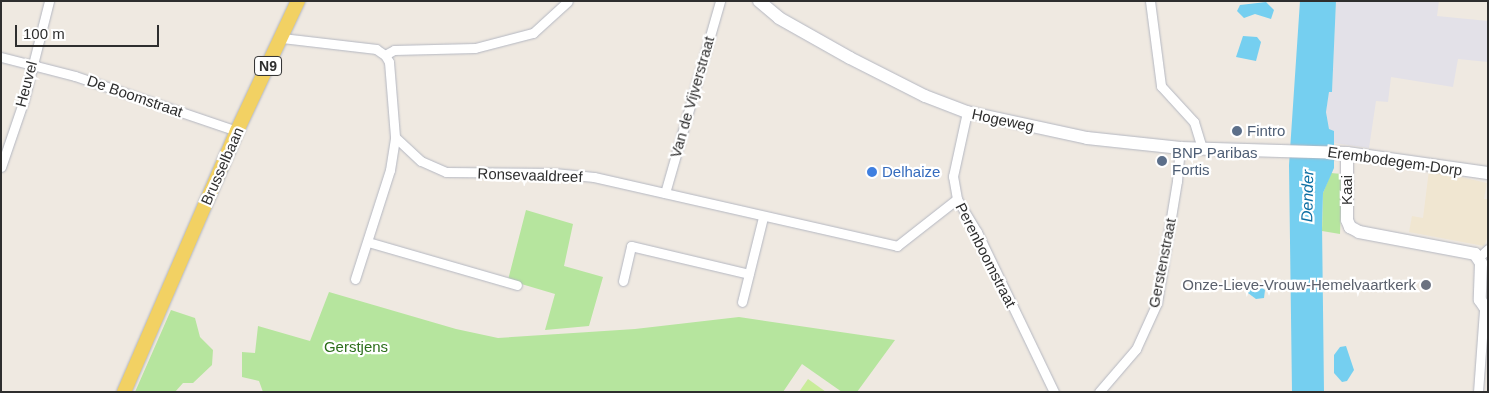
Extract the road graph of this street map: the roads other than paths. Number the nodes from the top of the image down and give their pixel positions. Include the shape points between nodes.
1 (49, 1) edge
2 (298, 1) edge
3 (568, 1) edge
4 (720, 1) edge
5 (759, 1) edge
6 (1150, 1) edge
7 (282, 38) junction
8 (385, 55) junction
9 (1, 57) edge
10 (33, 65) junction
11 (967, 112) junction
12 (237, 131) junction
13 (395, 137) junction
14 (1180, 148) junction
15 (1202, 148) junction
16 (1273, 150) joint
17 (1342, 152) junction
18 (1, 167) edge
19 (1488, 173) edge
20 (665, 193) junction
21 (957, 199) junction
22 (762, 217) junction
23 (368, 242) junction
24 (1483, 253) edge
25 (749, 274) junction
26 (355, 279) dead end
27 (623, 280) dead end
28 (517, 285) dead end
29 (742, 302) dead end
30 (1486, 311) edge
31 (124, 392) edge
32 (1054, 392) edge
33 (1100, 392) edge
34 (1478, 392) edge

1 - 10 street, Heuvel
2 - 7 main road, Brusselbaan / N9
3 - 8 street via 533,33 475,48 394,50
4 - 20 street, Van de Vijverstraat
5 - 11 street, Hogeweg via 779,18 850,58 925,96
6 - 15 street via 1161,86 1194,122
7 - 8 street via 376,49
7 - 12 main road, Brusselbaan / N9
8 - 13 street via 389,62
9 - 10 street, De Boomstraat
10 - 12 street, De Boomstraat
10 - 18 street, Heuvel
11 - 14 street, Hogeweg via 1087,138
11 - 21 street, Perenboomstraat via 953,176
12 - 31 main road, Brusselbaan / N9
13 - 20 street, Ronsevaaldreef via 421,161 446,172 594,177
13 - 23 street via 390,170
14 - 15 street, Hogeweg
14 - 33 street, Gerstenstraat via 1157,303 1136,349
15 - 16 street, Hogeweg
16 - 17 street, Erembodegem-Dorp
17 - 19 street, Erembodegem-Dorp
17 - 24 street, Kaai via 1346,220 1350,227
20 - 22 street, Ronsevaaldreef
21 - 22 street, Ronsevaaldreef via 897,246 850,233
21 - 32 street, Perenboomstraat via 977,232
22 - 25 street
23 - 26 street
23 - 28 street
24 - 30 street via 1480,300
25 - 27 street via 631,246
25 - 29 street
30 - 34 street

